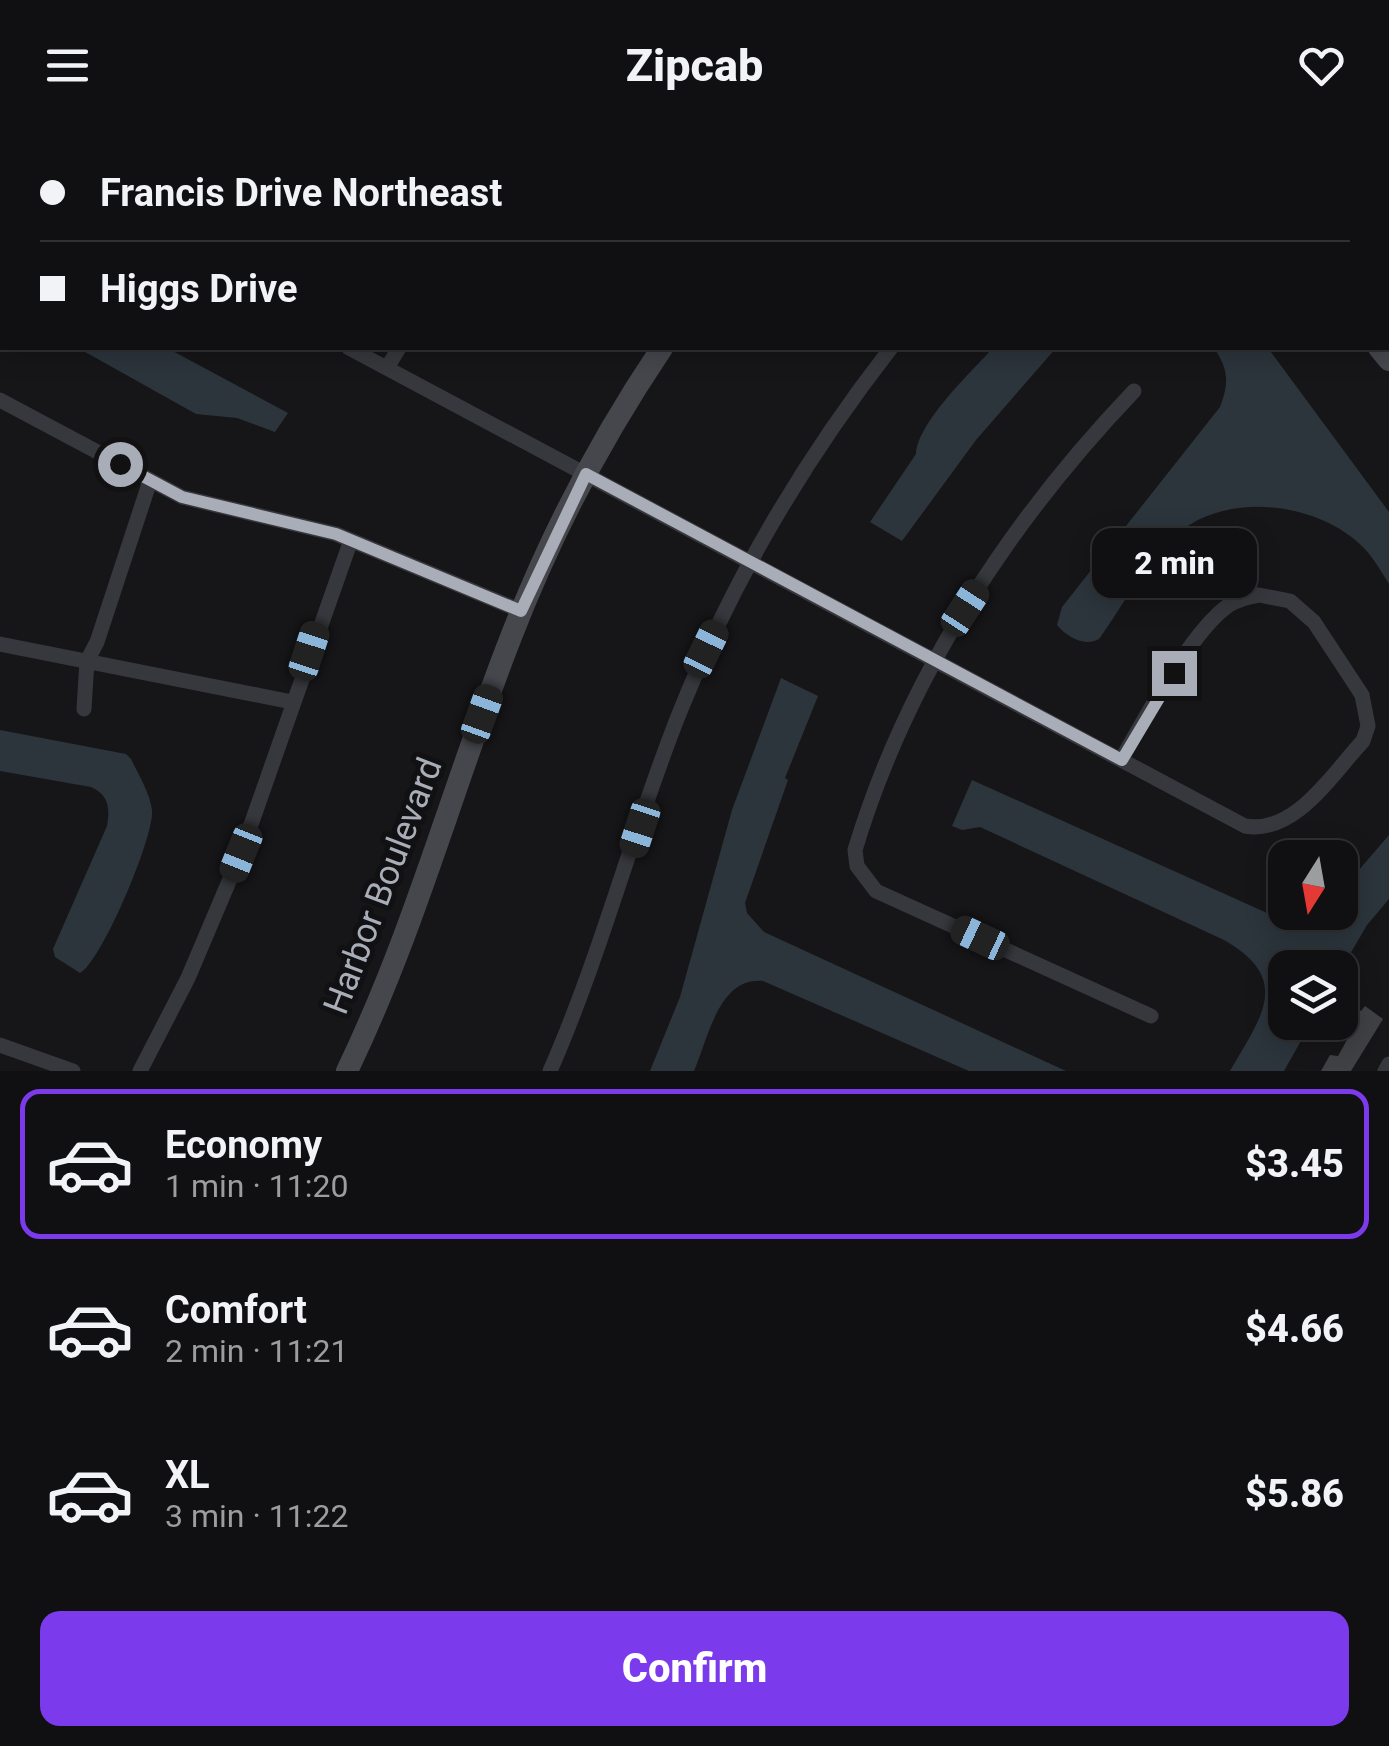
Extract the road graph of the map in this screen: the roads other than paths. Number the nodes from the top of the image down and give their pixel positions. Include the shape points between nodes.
1 (353, 350) edge
2 (398, 350) edge
3 (661, 350) edge
4 (890, 350) edge
5 (387, 368) junction
6 (1134, 391) dead end
7 (0, 400) edge
8 (586, 474) junction
9 (150, 480) junction
10 (351, 540) junction
11 (749, 562) junction
12 (521, 611) junction
13 (0, 644) edge
14 (87, 661) junction
15 (935, 661) junction
16 (292, 702) junction
17 (84, 708) dead end
18 (1122, 760) junction
19 (1151, 1016) dead end
20 (0, 1045) edge
21 (1389, 1064) edge
22 (73, 1071) edge
23 (140, 1071) edge
24 (348, 1071) edge
25 (550, 1071) edge
26 (1385, 1071) edge

1 - 5 street
2 - 5 street
3 - 8 street, Harbor Boulevard
4 - 11 street via 810,458
5 - 8 street
6 - 15 street via 1035,506
7 - 9 street
8 - 11 street
8 - 12 street, Harbor Boulevard
9 - 10 street via 198,502
9 - 14 street
10 - 12 street
10 - 16 street
11 - 15 street
11 - 25 street via 678,716
12 - 24 street, Harbor Boulevard via 419,905
13 - 14 street
14 - 16 street
14 - 17 street
15 - 18 street
15 - 19 street via 864,820 856,850 864,880
16 - 23 street via 222,900
18 - 18 street via 1216,616 1242,598 1290,601 1303,610 1368,710 1363,741 1276,826 1245,826
20 - 22 street
21 - 26 street

